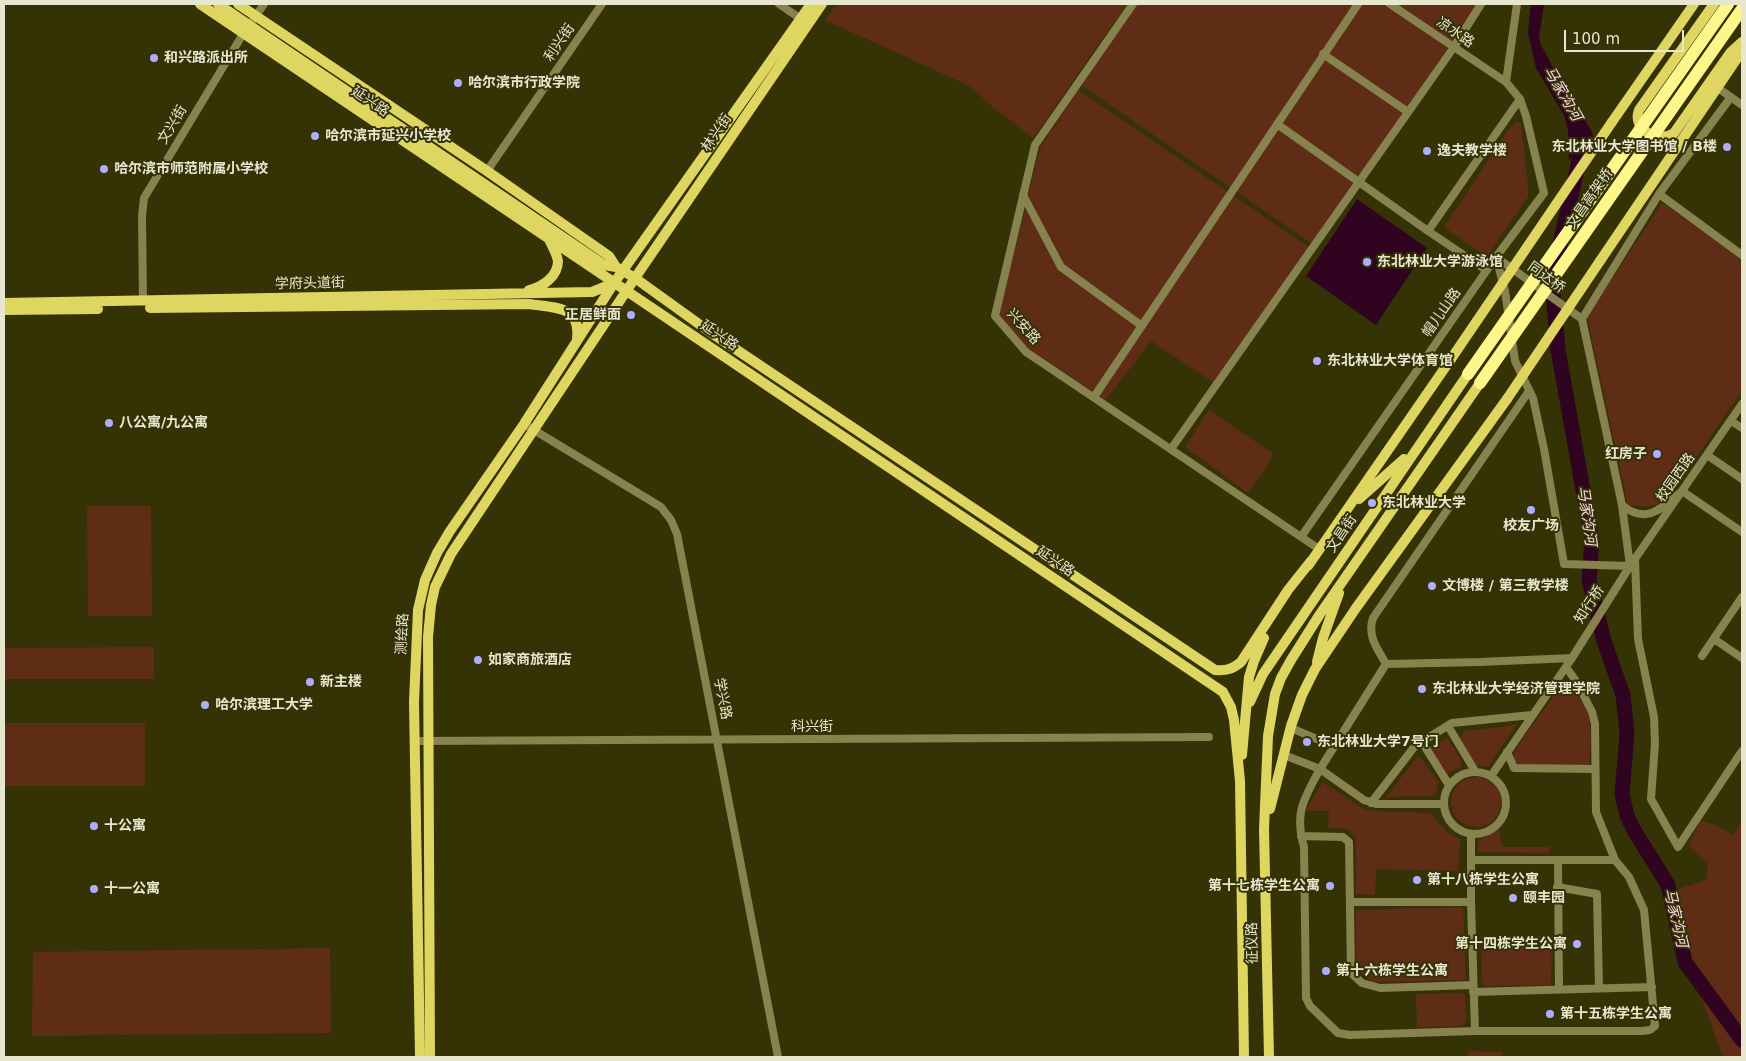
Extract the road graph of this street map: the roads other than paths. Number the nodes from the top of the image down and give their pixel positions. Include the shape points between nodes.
1 (200, 4) edge
2 (218, 4) edge
3 (238, 4) edge
4 (264, 4) edge
5 (602, 4) edge
6 (779, 4) edge
7 (812, 4) edge
8 (822, 4) edge
9 (1133, 4) edge
10 (1358, 4) edge
11 (1390, 4) edge
12 (1481, 4) edge
13 (1517, 4) edge
14 (1694, 4) edge
15 (1714, 4) edge
16 (1728, 4) edge
17 (1742, 9) edge
18 (255, 16) junction
19 (801, 19) junction
20 (246, 29) junction
21 (1742, 42) edge
22 (1454, 47) junction
23 (1742, 51) edge
24 (1323, 54) junction
25 (1506, 82) junction
26 (1718, 88) junction
27 (1731, 97) junction
28 (1520, 99) junction
29 (1742, 105) edge
30 (1408, 112) junction
31 (1277, 124) junction
32 (487, 171) junction
33 (1359, 182) junction
34 (1659, 194) junction
35 (1023, 195) junction
36 (1428, 231) junction
37 (548, 238) junction
38 (1742, 255) edge
39 (1496, 257) junction
40 (619, 269) junction
41 (1486, 270) junction
42 (635, 278) junction
43 (614, 283) junction
44 (627, 291) junction
45 (516, 294) junction
46 (143, 301) junction
47 (4, 303) edge
48 (4, 310) edge
49 (1582, 320) junction
50 (1142, 326) junction
51 (576, 342) junction
52 (1468, 374) joint
53 (1480, 383) joint
54 (1529, 391) junction
55 (1094, 397) junction
56 (1742, 404) edge
57 (1731, 421) junction
58 (524, 424) junction
59 (1742, 428) edge
60 (1429, 429) junction
61 (534, 430) junction
62 (1171, 449) junction
63 (1707, 455) junction
64 (1742, 479) edge
65 (1682, 491) junction
66 (1622, 505) junction
67 (1348, 508) junction
68 (1742, 532) edge
69 (1301, 537) junction
70 (1319, 549) junction
71 (1311, 561) junction
72 (1633, 563) junction
73 (1343, 583) junction
74 (1742, 597) edge
75 (1714, 639) junction
76 (1702, 656) dead end
77 (1572, 658) junction
78 (1742, 658) edge
79 (1386, 664) junction
80 (1566, 667) junction
81 (1316, 668) junction
82 (1246, 713) junction
83 (1532, 715) junction
84 (1448, 726) junction
85 (1291, 728) junction
86 (1209, 737) dead end
87 (718, 740) junction
88 (415, 742) junction
89 (428, 742) junction
90 (1422, 742) junction
91 (1334, 746) junction
92 (1742, 751) edge
93 (1507, 752) junction
94 (1284, 755) junction
95 (1320, 769) junction
96 (1595, 769) junction
97 (1475, 771) junction
98 (1491, 776) junction
99 (1240, 781) junction
100 (1449, 785) junction
101 (1371, 803) junction
102 (1443, 804) junction
103 (1264, 829) junction
104 (1472, 834) junction
105 (1301, 836) junction
106 (1472, 860) junction
107 (1616, 860) junction
108 (1558, 861) junction
109 (1557, 887) junction
110 (1351, 902) junction
111 (1471, 902) junction
112 (1652, 987) junction
113 (1473, 988) junction
114 (1599, 988) junction
115 (1559, 989) junction
116 (1475, 1031) junction
117 (420, 1057) edge
118 (430, 1057) edge
119 (778, 1057) edge
120 (1244, 1057) edge
121 (1269, 1057) edge

1 - 20 main road, 延兴路
2 - 20 main road
3 - 18 main road, 延兴路
4 - 18 street, 文兴街
5 - 32 street, 利兴街
6 - 19 street
7 - 19 main road, 林兴街
8 - 42 main road, 林兴街
9 - 35 street, 兴安路 via 1035,145
10 - 24 street
11 - 22 street, 凉水路
12 - 22 street
13 - 25 street
14 - 67 main road, bridge
15 - 21 main road via 1644,104 1637,116 1638,123 1655,136 1671,136 1730,53
16 - 52 highway, 文昌高架桥, bridge
17 - 53 highway, 文昌高架桥, bridge
18 - 20 street, 文兴街
18 - 32 main road, 延兴路
19 - 40 main road, 林兴街
20 - 37 main road, 延兴路
20 - 40 main road via 604,265
20 - 46 street, 文兴街 via 144,198
22 - 25 street, 凉水路
22 - 30 street
23 - 26 main road
24 - 30 street
24 - 31 street
25 - 28 street, 帽儿山路
26 - 27 street
26 - 81 main road, bridge via 1507,399
27 - 29 street
27 - 34 street
28 - 36 street
28 - 39 street, 帽儿山路 via 1544,193
30 - 33 street
31 - 33 street
31 - 50 street
32 - 40 main road, 延兴路 via 609,256
33 - 36 street
33 - 62 street
34 - 38 street
34 - 49 street
35 - 50 street via 1061,267
35 - 55 street, 兴安路 via 995,316 1026,352
36 - 41 street
37 - 43 main road, 延兴路
37 - 45 main road via 558,262 554,274 540,286
39 - 41 street, 帽儿山路
39 - 49 street, 同达桥, bridge
39 - 54 street via 1505,291 1515,361
40 - 42 main road, 延兴路
40 - 43 main road, 测绘路
41 - 69 street, 帽儿山路
42 - 44 main road, 测绘路
42 - 71 main road, 延兴路 via 710,332 1215,670 1229,670 1241,662
43 - 44 main road, 延兴路
43 - 45 main road, 学府头道街 via 592,292
43 - 51 main road, 测绘路
44 - 61 main road, 测绘路
44 - 99 main road, 延兴路 via 1223,692 1234,720
45 - 46 main road, 学府头道街
46 - 47 main road, 学府头道街
48 - 51 main road, 学府头道街 via 529,304 556,308 572,315 578,324
49 - 66 street
50 - 55 street
51 - 58 main road, 测绘路
52 - 60 main road, 文昌街
53 - 73 main road, 文昌街
54 - 72 street via 1544,449 1564,564
54 - 79 street via 1372,618 1371,636
55 - 62 street, 兴安路
56 - 57 street, 校园西路
57 - 59 street
57 - 63 street, 校园西路
58 - 61 street, 学兴路
58 - 88 main road, 测绘路 via 450,531 425,580 418,610
60 - 67 main road via 1409,454
60 - 82 main road, 文昌街 via 1263,674
61 - 87 street, 学兴路 via 661,507 671,520 677,534
61 - 89 main road, 测绘路 via 451,554 435,586 428,637
62 - 69 street, 兴安路
63 - 64 street
63 - 65 street, 校园西路
65 - 66 street via 1650,515 1630,512
65 - 68 street
65 - 72 street, 校园西路
66 - 72 street
67 - 70 main road
69 - 70 street, 兴安路
70 - 71 main road
71 - 82 main road via 1266,632 1248,685
72 - 77 street, 知行桥
72 - 92 street via 1638,640 1654,717 1651,799 1678,846
73 - 81 main road
73 - 103 main road, 文昌街 via 1291,660 1276,694 1268,736
74 - 75 street
75 - 76 street
75 - 78 street
77 - 79 street
77 - 80 street
79 - 91 street
80 - 83 street
80 - 96 street via 1592,712 1596,732
81 - 85 main road via 1302,695
82 - 99 main road
83 - 84 street
83 - 93 street
84 - 90 street
84 - 97 street
85 - 91 street
85 - 94 main road
86 - 87 street, 科兴街
87 - 89 street, 科兴街
87 - 119 street, 学兴路
88 - 89 street, 科兴街
88 - 117 main road, 测绘路
89 - 118 main road, 测绘路
90 - 100 street
90 - 101 street via 1415,746
91 - 95 street
93 - 96 street via 1514,768
93 - 98 street
94 - 95 street
94 - 103 main road
95 - 101 street
95 - 105 street via 1300,811
96 - 107 street via 1596,812
97 - 98 street
97 - 100 street via 1463,773
98 - 104 street via 1504,792 1505,813 1492,829
99 - 120 main road
100 - 102 street
101 - 102 street
102 - 104 street via 1449,821 1463,832
103 - 121 main road, 征仪路
104 - 106 street
105 - 110 street via 1344,837 1349,842
105 - 116 street via 1304,847 1306,998 1310,1006 1338,1033 1350,1035
106 - 108 street
106 - 111 street
107 - 108 street
107 - 112 street via 1644,910
108 - 109 street
109 - 114 street via 1597,894
109 - 115 street
110 - 111 street
110 - 113 street via 1351,973 1362,983 1380,988
111 - 113 street
112 - 114 street
112 - 116 street via 1655,1026 1650,1030
113 - 115 street
113 - 116 street
114 - 115 street

